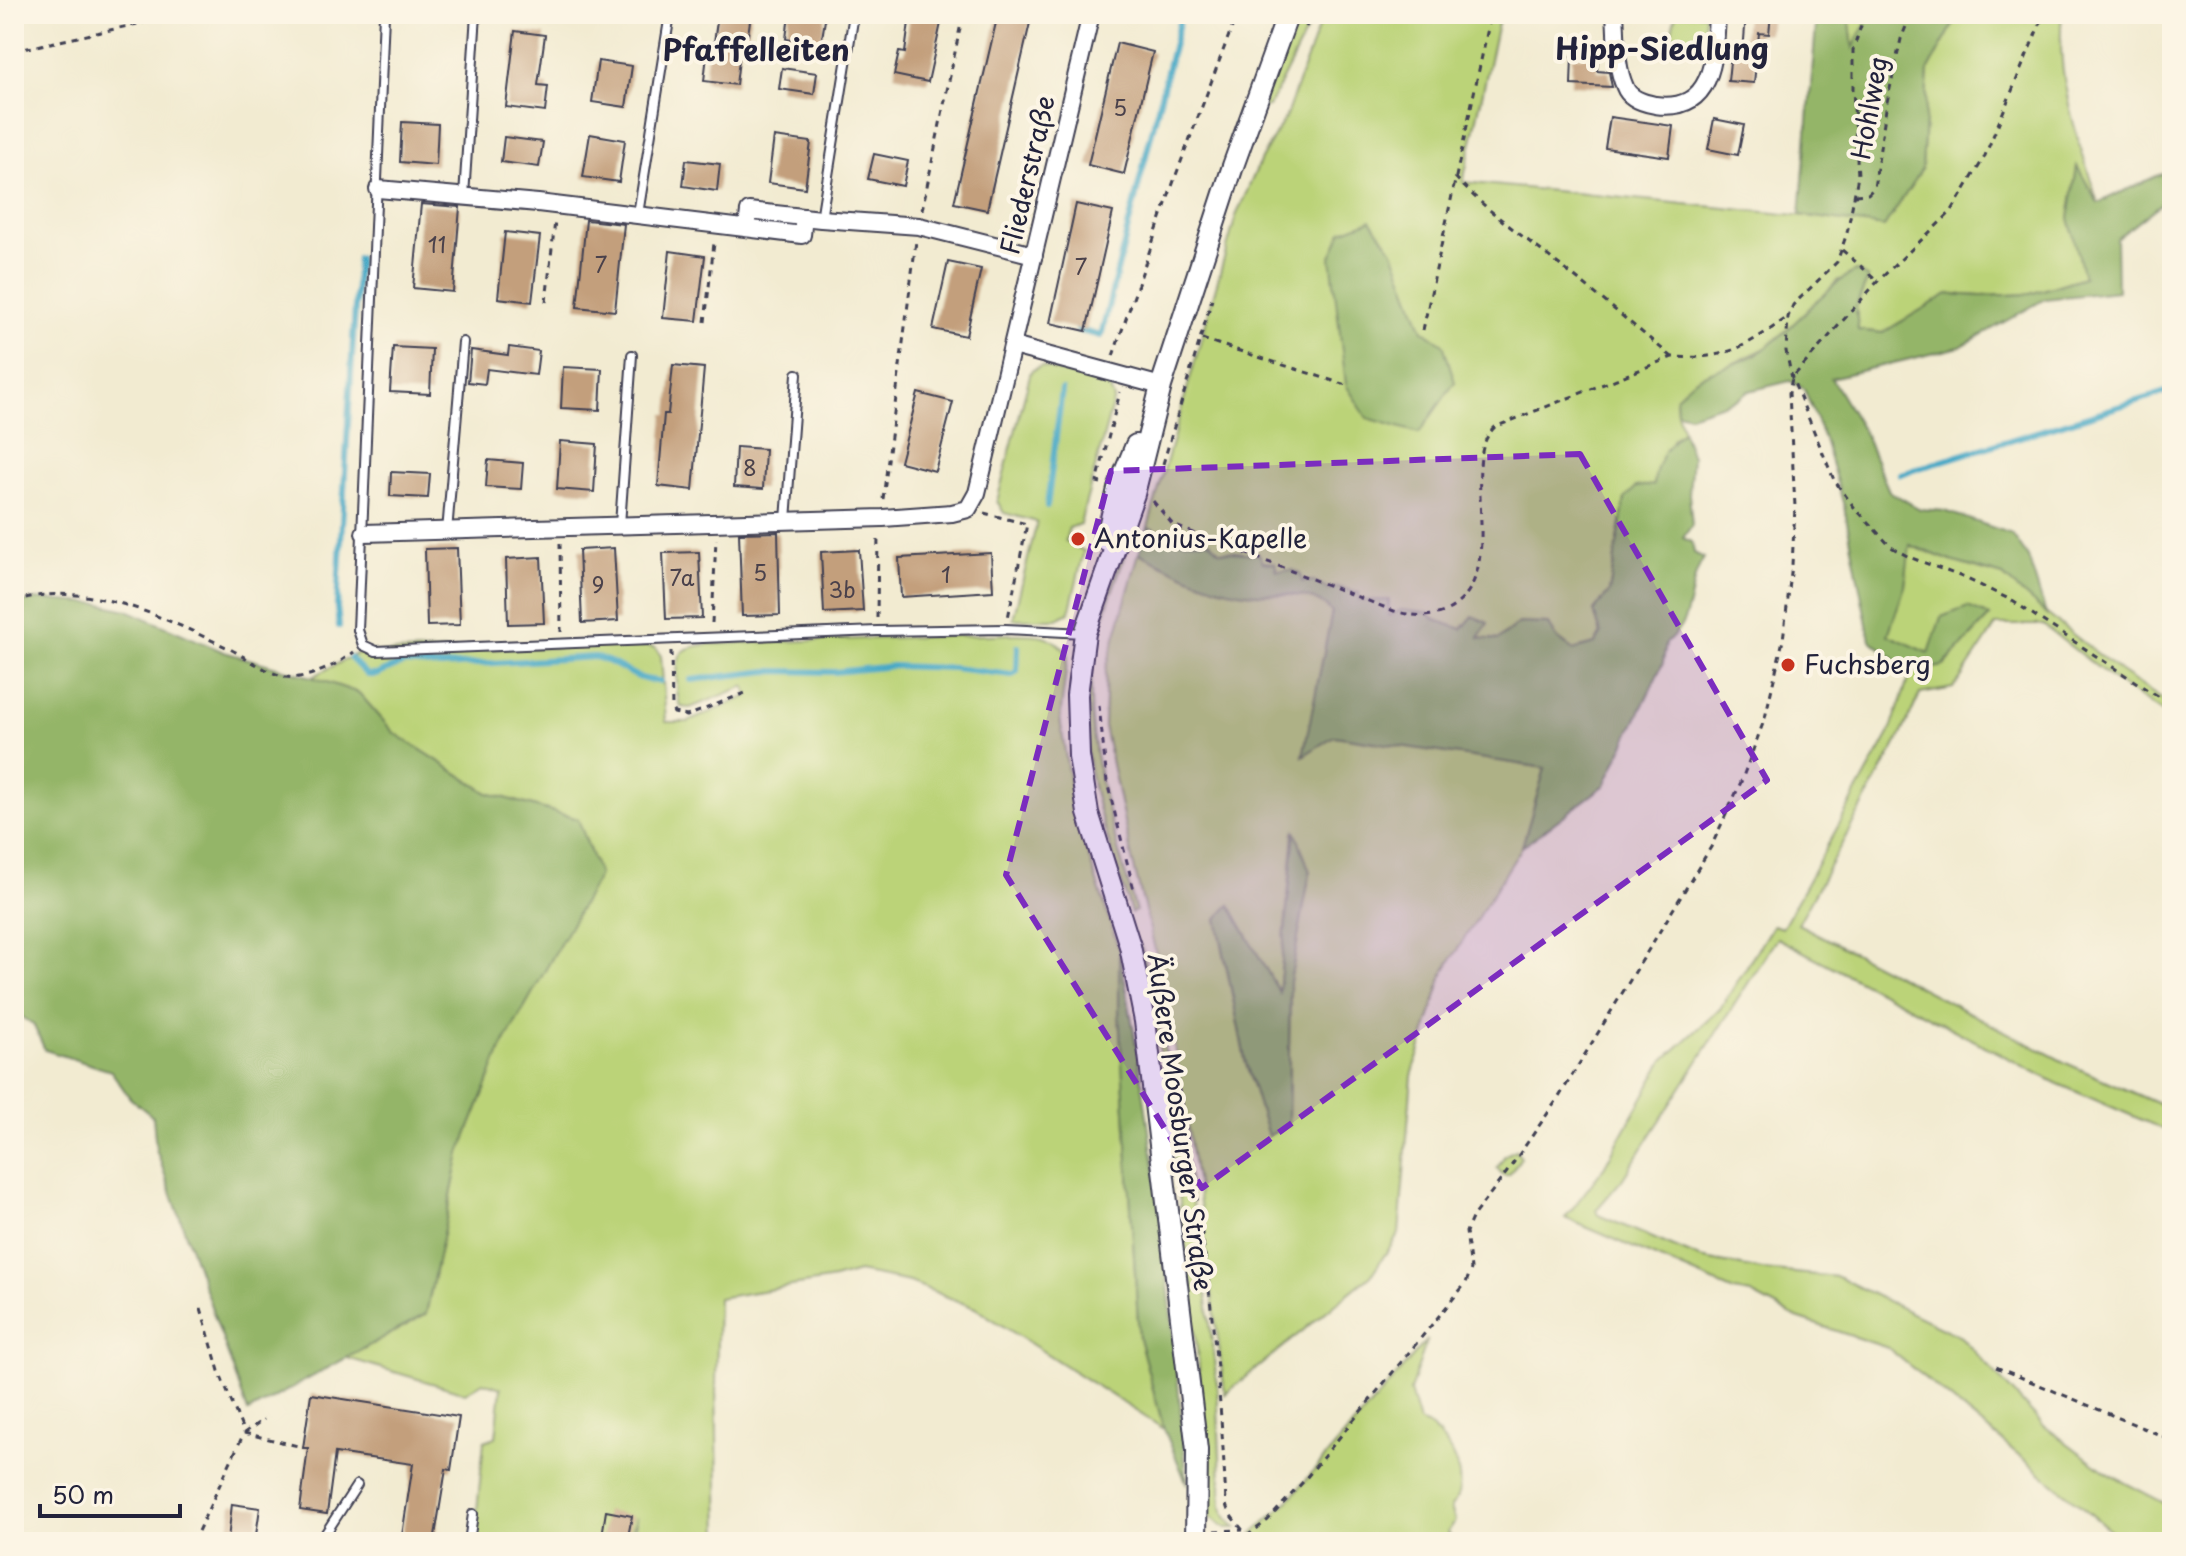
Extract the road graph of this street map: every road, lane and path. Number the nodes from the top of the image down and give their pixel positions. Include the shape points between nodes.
1 (183, 14) edge
2 (384, 14) edge
3 (476, 14) edge
4 (670, 14) edge
5 (854, 14) edge
6 (963, 14) edge
7 (1091, 14) edge
8 (1237, 14) edge
9 (1288, 14) edge
10 (1491, 14) edge
11 (1615, 14) edge
12 (1717, 14) edge
13 (1865, 14) edge
14 (1911, 14) edge
15 (2044, 14) edge
16 (14, 51) edge
17 (1455, 177) junction
18 (378, 189) junction
19 (1855, 195) junction
20 (464, 196) junction
21 (557, 206) junction
22 (638, 214) junction
23 (821, 219) junction
24 (716, 224) junction
25 (919, 226) junction
26 (1842, 250) junction
27 (1034, 255) junction
28 (1878, 281) junction
29 (546, 302) dead end
30 (1788, 317) junction
31 (705, 322) dead end
32 (1423, 330) dead end
33 (463, 342) dead end
34 (1013, 346) junction
35 (632, 355) dead end
36 (1672, 357) junction
37 (797, 374) dead end
38 (1116, 374) junction
39 (1792, 378) junction
40 (1346, 385) dead end
41 (1161, 386) junction
42 (1161, 472) dead end
43 (1097, 482) dead end
44 (1152, 500) dead end
45 (968, 509) junction
46 (880, 518) junction
47 (786, 521) junction
48 (716, 523) junction
49 (620, 525) junction
50 (560, 527) junction
51 (447, 532) junction
52 (364, 533) junction
53 (14, 601) edge
54 (1087, 627) junction
55 (1005, 629) junction
56 (877, 631) junction
57 (712, 637) junction
58 (671, 639) junction
59 (561, 642) junction
60 (363, 645) junction
61 (745, 693) dead end
62 (2172, 706) edge
63 (201, 1308) dead end
64 (1996, 1367) dead end
65 (264, 1419) dead end
66 (244, 1433) junction
67 (2172, 1440) edge
68 (298, 1446) dead end
69 (357, 1485) dead end
70 (473, 1514) dead end
71 (1243, 1530) dead end
72 (1203, 1541) edge
73 (193, 1542) edge
74 (320, 1542) edge
75 (469, 1542) edge
76 (1249, 1542) edge

1 - 16 path
2 - 18 lane
3 - 20 lane
4 - 22 lane
5 - 23 lane
6 - 25 path
7 - 27 street, Fliederstraße
8 - 38 path via 1176,175
9 - 41 street, Äußere Moosburger Straße
10 - 17 path
11 - 12 street via 1617,58 1626,90 1638,100 1663,106 1692,98 1708,80
13 - 19 path via 1852,68 1858,145
14 - 19 path, Hohlweg via 1887,102 1874,188
15 - 28 path via 1971,182 1933,232
17 - 32 path
17 - 36 path
18 - 20 street
18 - 52 lane
19 - 26 path
20 - 21 street
21 - 22 street
21 - 29 path
22 - 24 street
23 - 24 street via 804,217 802,235
23 - 25 street
24 - 31 path
25 - 27 street
25 - 46 path
26 - 28 path
26 - 30 path via 1816,285 1798,298
27 - 34 street, Fliederstraße
28 - 39 path
30 - 36 path via 1740,349 1703,358
30 - 39 path via 1786,351
33 - 51 lane
34 - 38 street
34 - 45 street, Fliederstraße via 977,493
35 - 49 lane
36 - 44 path via 1495,427 1487,435 1475,576 1467,595 1441,614 1420,618 1394,611 1187,531 1173,525
37 - 47 lane
38 - 41 street
38 - 43 path
39 - 62 path via 1834,480 1891,547 1986,588
39 - 76 path via 1795,507 1783,640 1765,718 1711,847 1559,1097 1473,1216 1466,1232 1471,1269 1466,1283 1302,1483 1247,1536
40 - 42 path via 1202,339
41 - 54 street, Äußere Moosburger Straße via 1134,494
45 - 46 street
45 - 55 path via 1027,524
46 - 47 street
46 - 56 path
47 - 48 street
48 - 49 street
48 - 57 path
49 - 50 street
50 - 51 street
50 - 59 path
51 - 52 street
52 - 60 lane via 358,630
53 - 60 path via 49,594 129,605 284,677 338,665
54 - 55 lane
54 - 72 street, Äußere Moosburger Straße via 1077,695 1079,756 1088,813 1130,946 1145,1021 1197,1450
55 - 56 lane
56 - 57 lane
57 - 58 lane
58 - 59 lane
58 - 61 path via 674,713 687,716
59 - 60 lane via 376,651
63 - 66 path
64 - 67 path
65 - 66 path
66 - 68 path
66 - 73 path
69 - 74 lane
70 - 75 lane
71 - 72 path via 1212,1531

